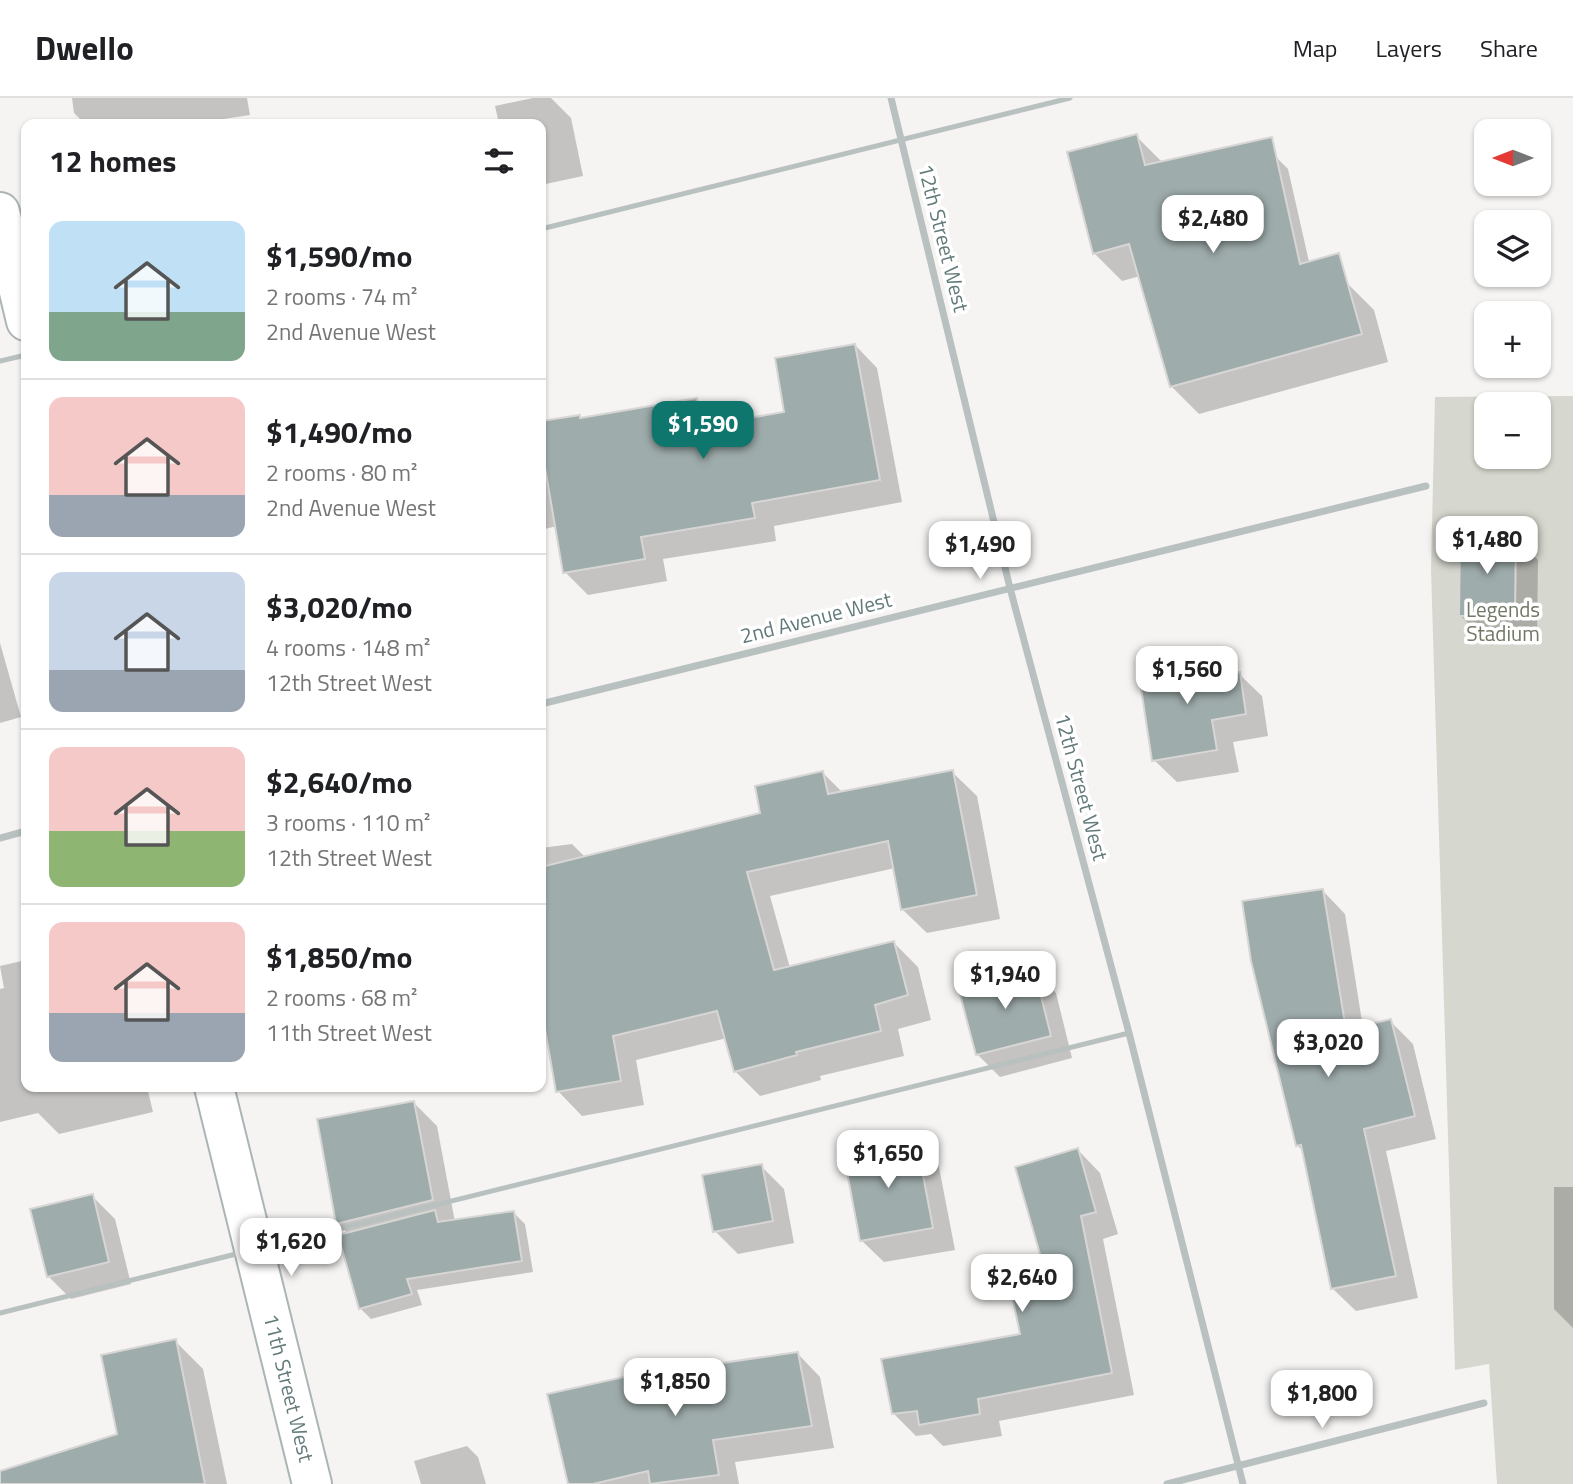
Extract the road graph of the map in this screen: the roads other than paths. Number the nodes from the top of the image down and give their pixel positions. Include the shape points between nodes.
1 (891, 98) edge
2 (1070, 98) edge
3 (902, 141) junction
4 (0, 212) edge
5 (546, 228) edge
6 (21, 300) edge
7 (21, 356) edge
8 (0, 361) edge
9 (1426, 486) dead end
10 (1010, 588) junction
11 (546, 703) edge
12 (21, 832) edge
13 (0, 838) edge
14 (1129, 1033) junction
15 (215, 1092) edge
16 (253, 1250) junction
17 (0, 1313) edge
18 (1484, 1403) dead end
19 (1238, 1466) junction
20 (312, 1484) edge
21 (1167, 1484) edge
22 (1243, 1484) edge

1 - 3 street, 12th Street West
2 - 3 lane
3 - 5 lane
3 - 10 street, 12th Street West
4 - 6 street
7 - 8 lane
9 - 10 street, 2nd Avenue West
10 - 11 street, 2nd Avenue West
10 - 14 street, 12th Street West
12 - 13 street
14 - 16 lane
14 - 19 street, 12th Street West
15 - 16 street, 11th Street West
16 - 17 lane
16 - 20 street, 11th Street West
18 - 19 street
19 - 21 street
19 - 22 street, 12th Street West

